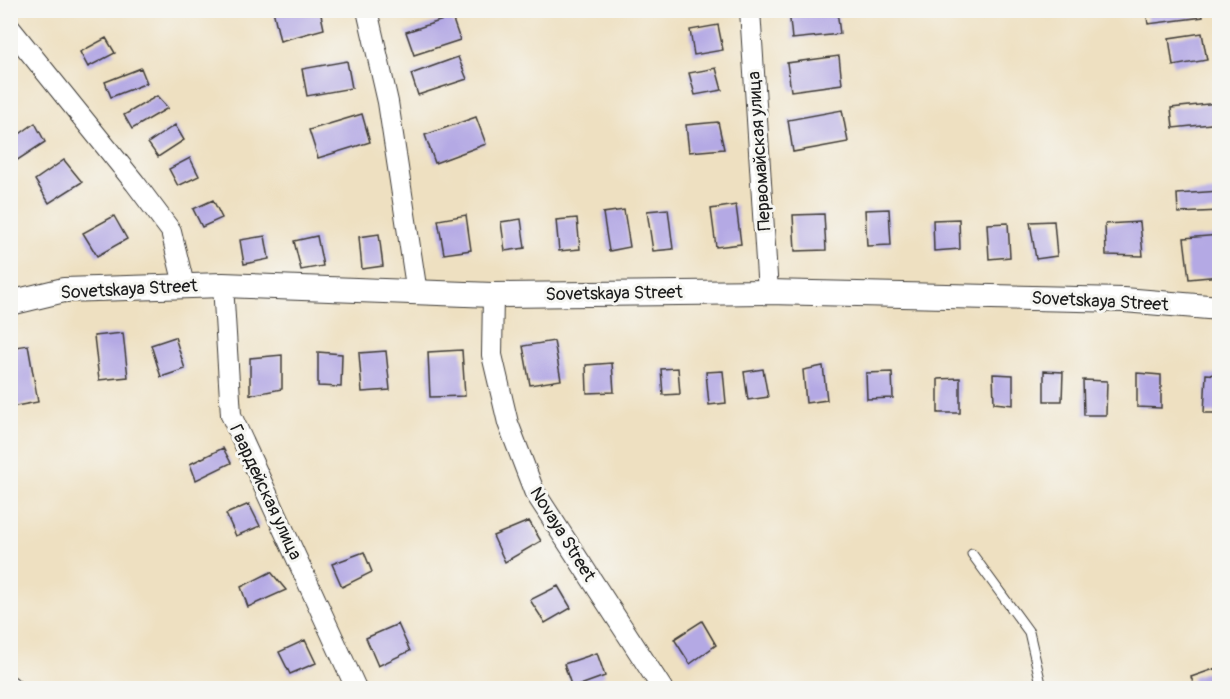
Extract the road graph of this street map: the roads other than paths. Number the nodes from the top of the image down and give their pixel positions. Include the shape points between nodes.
1 (367, 10) edge
2 (750, 10) edge
3 (10, 28) edge
4 (184, 285) junction
5 (223, 285) junction
6 (768, 292) junction
7 (417, 293) junction
8 (493, 295) junction
9 (10, 303) edge
10 (1220, 308) edge
11 (972, 554) dead end
12 (356, 688) edge
13 (662, 688) edge
14 (1042, 688) edge

1 - 7 street via 388,102
2 - 6 street, Первомайская улица
3 - 4 street via 171,231
4 - 5 street, Sovetskaya Street
4 - 9 street, Sovetskaya Street via 64,290
5 - 7 street, Sovetskaya Street
5 - 12 street, Гвардейская улица via 231,415
6 - 8 street, Sovetskaya Street
6 - 10 street, Sovetskaya Street via 1124,300
7 - 8 street, Sovetskaya Street
8 - 13 street, Novaya Street via 492,355 508,423 534,491
11 - 14 lane via 1029,632

